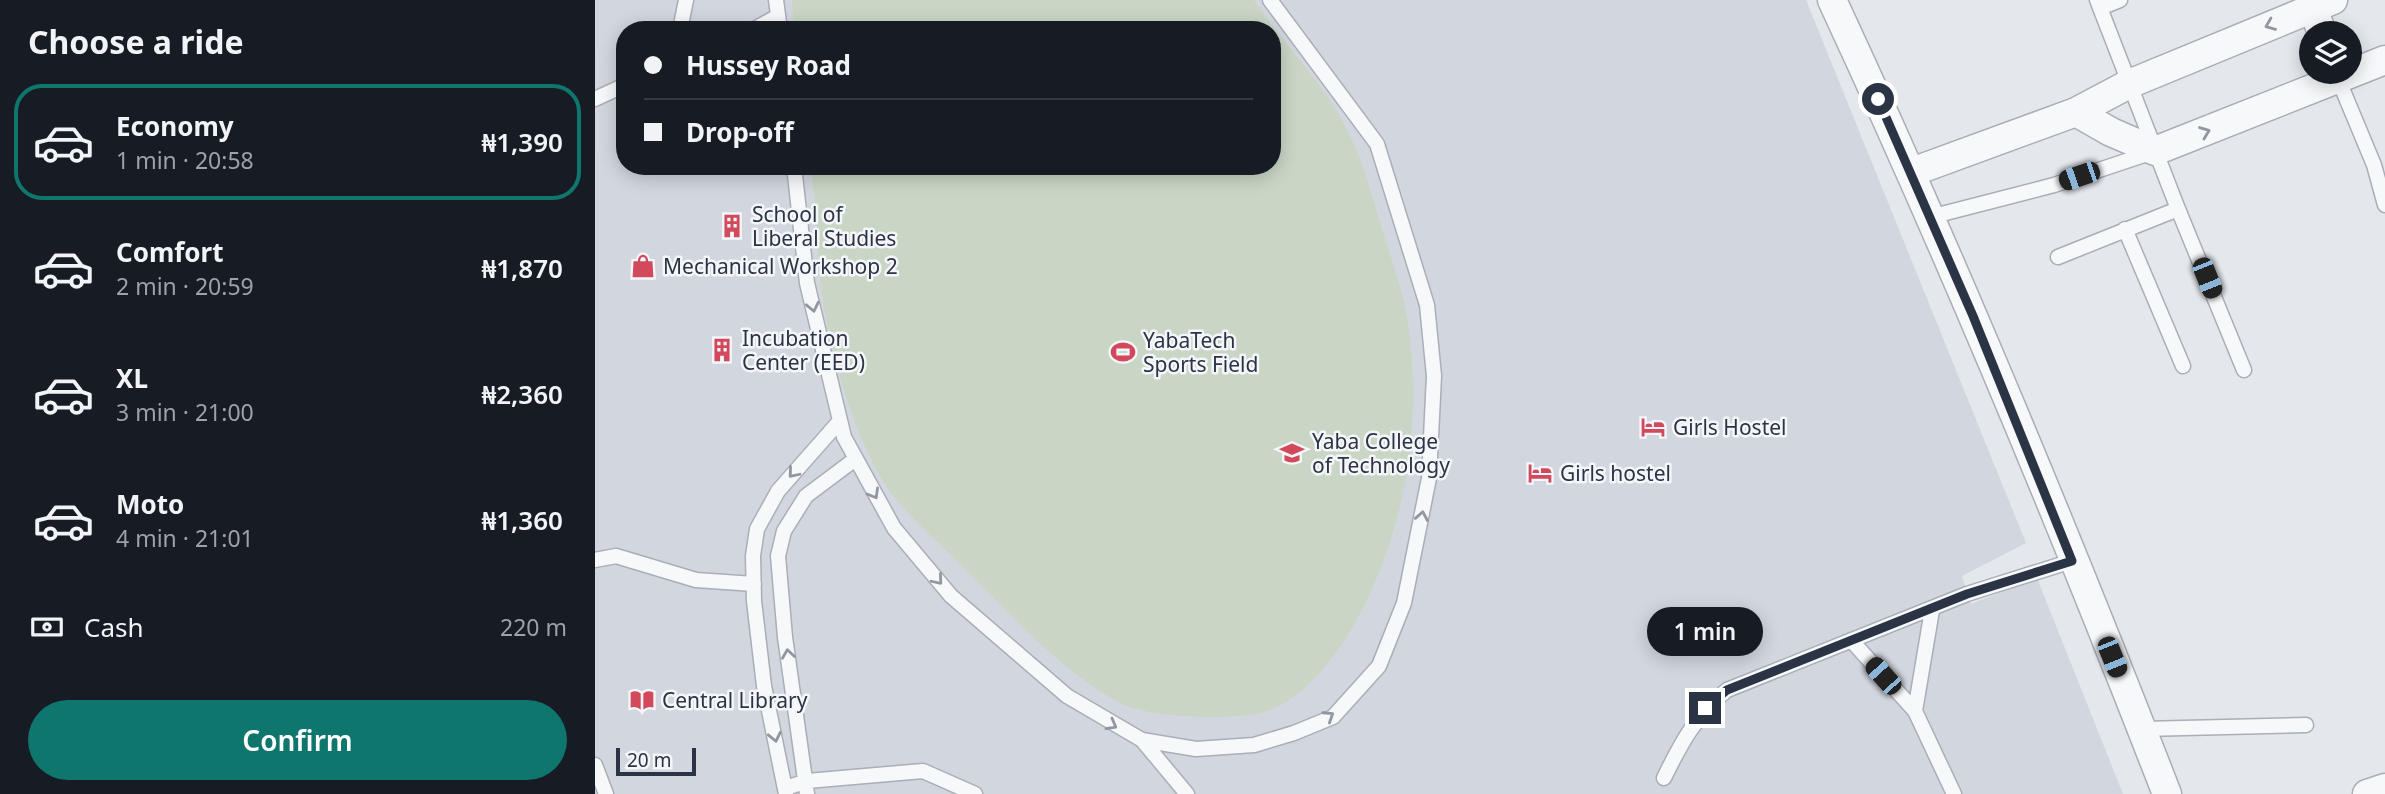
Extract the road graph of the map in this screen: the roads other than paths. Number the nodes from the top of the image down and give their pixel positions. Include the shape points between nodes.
1 (686, 0) edge
2 (776, 0) edge
3 (1270, 0) edge
4 (1832, 0) edge
5 (2120, 0) edge
6 (2098, 4) edge
7 (2323, 14) edge
8 (682, 21) edge
9 (779, 21) edge
10 (2385, 60) edge
11 (2362, 68) edge
12 (2129, 84) junction
13 (2318, 84) edge
14 (2340, 84) edge
15 (616, 89) edge
16 (595, 99) edge
17 (2076, 111) junction
18 (2155, 151) junction
19 (1912, 172) junction
20 (795, 175) edge
21 (2385, 205) edge
22 (2178, 208) junction
23 (1930, 216) junction
24 (2125, 229) junction
25 (2058, 257) dead end
26 (2183, 366) dead end
27 (2244, 370) dead end
28 (838, 422) junction
29 (854, 460) junction
30 (595, 560) edge
31 (2072, 561) junction
32 (754, 584) junction
33 (1932, 610) junction
34 (1851, 640) junction
35 (1915, 711) junction
36 (2306, 726) dead end
37 (2142, 729) junction
38 (1142, 740) junction
39 (595, 765) edge
40 (1664, 778) dead end
41 (807, 787) edge
42 (2385, 788) edge
43 (786, 791) edge
44 (606, 794) edge
45 (975, 794) edge
46 (1187, 794) edge
47 (1954, 794) edge
48 (2167, 794) edge
49 (2367, 794) edge

1 - 8 lane
2 - 9 lane
38 -> 3 lane via 1196,749 1254,745 1333,718 1379,666 1404,603 1429,478 1434,376 1427,304 1377,144
4 - 19 street
5 - 6 lane
6 - 12 lane
7 -> 12 street
10 - 11 street
12 - 17 street
12 - 18 lane
18 -> 13 street
14 - 21 lane via 2374,165
15 - 16 lane
17 - 18 street
17 - 19 street
18 - 22 lane
18 - 23 lane via 2054,185
19 - 23 street
20 -> 28 lane via 807,283
22 - 24 lane
22 - 27 lane
23 - 31 street
24 - 25 lane
24 - 26 lane
28 - 29 lane
28 -> 32 lane via 793,472 757,529
29 -> 38 lane via 894,528 951,596 1067,696
41 -> 29 lane via 778,556 784,531 806,496
30 - 32 lane via 616,556 696,580
31 - 33 lane via 1967,594
31 - 37 street
32 -> 43 lane via 765,686
33 - 34 lane
33 - 35 lane
34 - 35 lane
34 - 40 lane via 1727,690 1705,708 1687,732
35 - 47 lane
36 - 37 lane
37 - 48 street
38 - 46 lane
39 - 44 lane
41 - 43 lane
41 - 45 lane via 923,771
42 - 49 street

